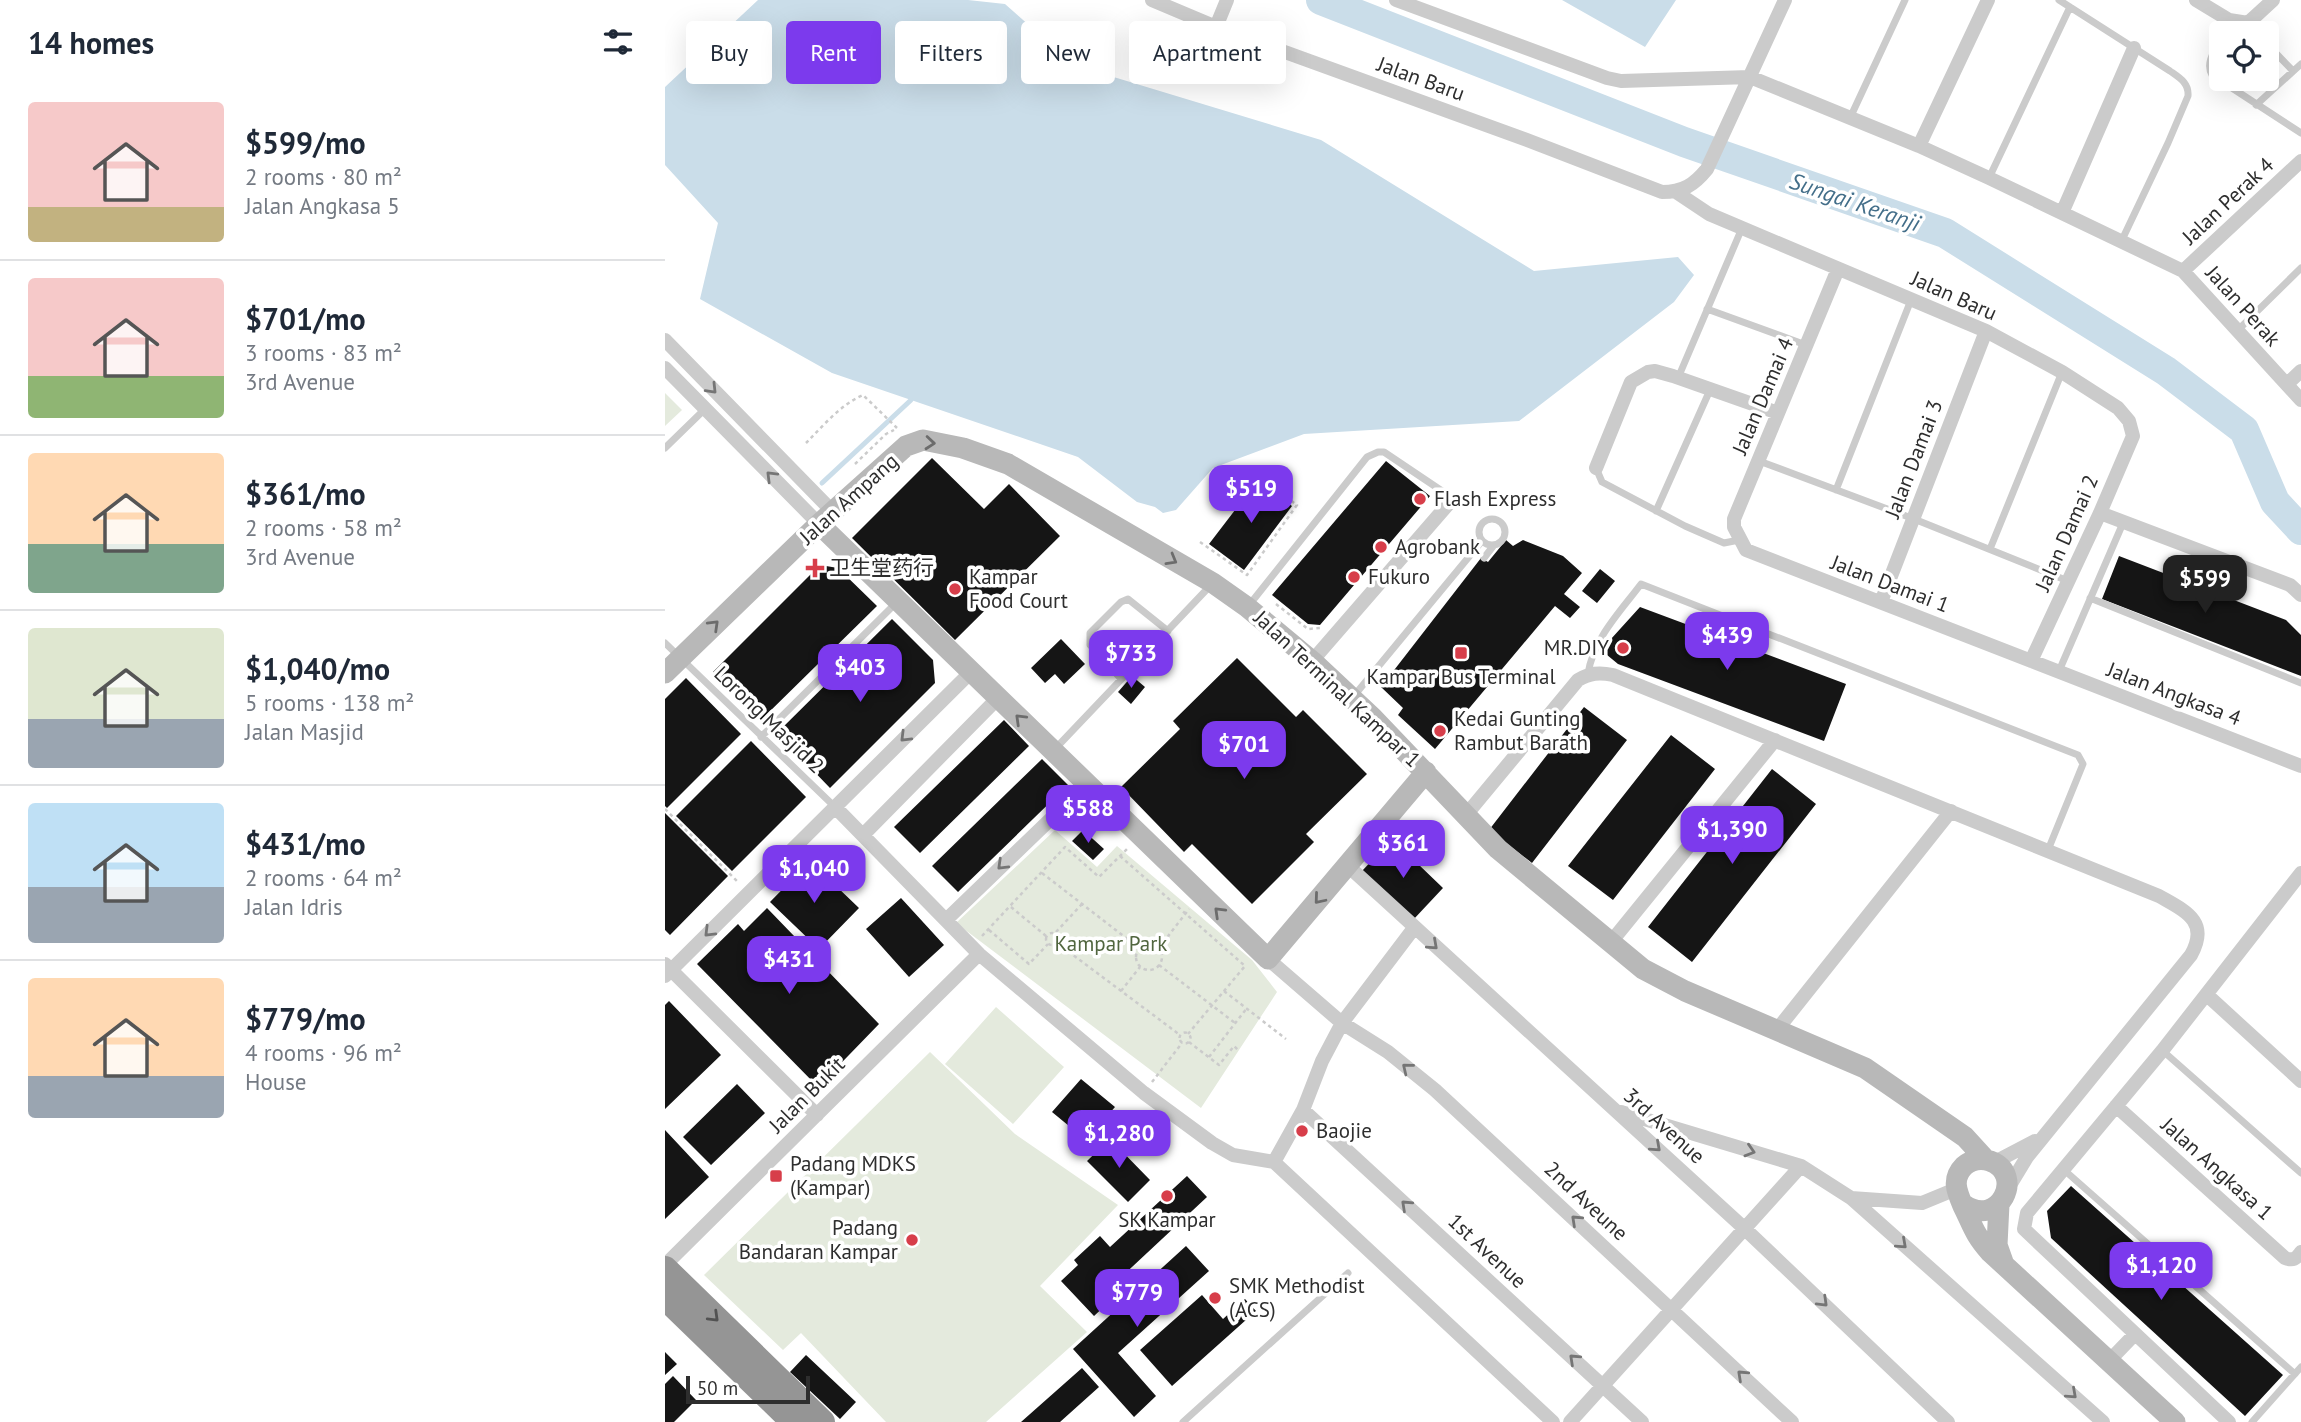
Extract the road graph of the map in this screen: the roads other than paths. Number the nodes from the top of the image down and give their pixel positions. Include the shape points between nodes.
1 (1152, 0) edge
2 (1227, 0) edge
3 (1396, 0) edge
4 (1785, 0) edge
5 (1905, 0) edge
6 (1988, 0) edge
7 (2059, 0) edge
8 (2196, 0) edge
9 (2273, 0) edge
10 (2070, 7) junction
11 (1202, 21) edge
12 (1218, 21) edge
13 (2219, 21) edge
14 (2257, 21) edge
15 (2134, 48) junction
16 (1286, 52) edge
17 (2279, 56) edge
18 (2301, 64) edge
19 (2293, 71) junction
20 (1750, 77) junction
21 (2236, 91) edge
22 (2256, 105) junction
23 (1850, 118) junction
24 (2301, 133) edge
25 (1919, 146) junction
26 (2301, 161) edge
27 (1989, 178) junction
28 (1676, 192) junction
29 (2062, 213) junction
30 (1742, 228) junction
31 (2121, 243) junction
32 (2301, 268) edge
33 (1838, 269) junction
34 (2183, 271) junction
35 (1911, 300) junction
36 (1707, 309) junction
37 (1986, 331) junction
38 (2237, 331) junction
39 (665, 340) edge
40 (1807, 345) junction
41 (665, 368) edge
42 (2301, 371) edge
43 (2062, 372) junction
44 (1678, 378) junction
45 (2287, 384) junction
46 (1710, 390) junction
47 (2301, 400) edge
48 (705, 409) junction
49 (1778, 413) junction
50 (2129, 421) joint
51 (665, 448) edge
52 (1759, 461) junction
53 (1596, 468) joint
54 (1836, 490) junction
55 (1450, 502) joint
56 (1656, 511) junction
57 (2100, 513) junction
58 (826, 518) junction
59 (1913, 519) junction
60 (2123, 523) junction
61 (1739, 540) junction
62 (1482, 541) junction
63 (1494, 545) junction
64 (1990, 549) junction
65 (1484, 558) dead end
66 (2068, 581) junction
67 (1213, 583) junction
68 (2301, 595) edge
69 (2090, 598) junction
70 (1253, 599) junction
71 (898, 601) junction
72 (1881, 603) junction
73 (1168, 631) junction
74 (670, 658) edge
75 (1311, 661) junction
76 (2031, 661) junction
77 (971, 672) junction
78 (2058, 672) junction
79 (1588, 674) junction
80 (1121, 679) junction
81 (2301, 683) edge
82 (998, 698) junction
83 (1352, 698) junction
84 (761, 737) junction
85 (1775, 740) junction
86 (1053, 751) junction
87 (1419, 761) junction
88 (2301, 766) edge
89 (1087, 784) junction
90 (835, 807) junction
91 (1951, 811) junction
92 (1466, 815) junction
93 (863, 835) junction
94 (2048, 850) junction
95 (1347, 865) junction
96 (2299, 881) edge
97 (946, 920) junction
98 (1415, 928) junction
99 (1611, 942) junction
100 (976, 951) junction
101 (1268, 959) junction
102 (667, 970) edge
103 (2207, 995) junction
104 (1342, 1023) junction
105 (1776, 1031) junction
106 (2162, 1051) junction
107 (2301, 1081) edge
108 (2116, 1106) junction
109 (1303, 1110) junction
110 (1615, 1110) junction
111 (817, 1115) junction
112 (1938, 1120) junction
113 (2043, 1137) junction
114 (1989, 1161) junction
115 (1274, 1162) junction
116 (1801, 1166) junction
117 (1963, 1167) junction
118 (2063, 1169) junction
119 (2301, 1173) edge
120 (1959, 1196) junction
121 (2003, 1197) junction
122 (1851, 1198) junction
123 (1745, 1229) junction
124 (2296, 1256) edge
125 (2004, 1264) junction
126 (665, 1267) edge
127 (1348, 1273) dead end
128 (665, 1297) edge
129 (1672, 1310) junction
130 (2135, 1334) junction
131 (2109, 1361) junction
132 (2301, 1367) edge
133 (2295, 1374) junction
134 (1603, 1386) junction
135 (794, 1422) edge
136 (822, 1422) edge
137 (1183, 1422) edge
138 (1553, 1422) edge
139 (1570, 1422) edge
140 (1642, 1422) edge
141 (1792, 1422) edge
142 (1948, 1422) edge
143 (2103, 1422) edge
144 (2175, 1422) edge
145 (2229, 1422) edge
146 (2252, 1422) edge

1 - 11 street, Jalan Baru
2 - 12 street
3 - 20 street via 1614,80
4 - 20 street
5 - 23 lane
6 - 25 street
7 - 10 lane
8 - 13 street
9 - 14 street
10 - 15 lane
10 - 27 lane
15 - 29 street
15 - 31 lane via 2186,83 2188,96
16 - 28 street, Jalan Baru via 1663,192
17 - 19 lane
18 - 19 lane
19 - 22 lane
20 - 23 street
20 - 28 street via 1707,169 1696,183
21 - 22 lane
22 - 24 lane
23 - 25 street
25 - 27 street
26 - 34 street, Jalan Perak 4
27 - 29 street
28 - 30 street, Jalan Baru via 1709,214
29 - 31 street
30 - 33 street, Jalan Baru
30 - 36 lane
31 - 34 street
32 - 38 lane
33 - 35 street, Jalan Baru
33 - 40 street, Jalan Damai 4
34 - 38 street, Jalan Perak
35 - 37 street, Jalan Baru
35 - 54 lane
36 - 40 lane
36 - 44 lane
37 - 43 street, Jalan Baru
37 - 59 street, Jalan Damai 3
38 - 45 street, Jalan Perak
39 -> 58 street
40 - 49 street, Jalan Damai 4
41 - 48 street
42 - 45 street
43 - 50 street, Jalan Baru via 2118,408
43 - 64 lane
44 - 46 street
44 - 53 street via 1655,371 1631,382
45 - 47 street, Jalan Perak
46 - 49 street
46 - 56 lane
48 - 51 lane
58 -> 48 street
49 - 52 street, Jalan Damai 4
50 - 57 street, Jalan Damai 2 via 2133,436
52 - 54 lane
52 - 61 street, Jalan Damai 4 via 1734,519
53 - 56 lane via 1602,482
54 - 59 lane
55 - 70 lane via 1445,493 1384,452 1367,457
55 - 75 street
56 - 61 lane via 1724,543
57 - 60 street
57 - 66 street, Jalan Damai 2
58 -> 67 street, Jalan Ampang via 906,446 923,440 1008,464
58 - 71 street
74 -> 58 street, Jalan Ampang
59 - 64 lane
59 - 72 street, Jalan Damai 3
60 - 68 street via 2290,585
60 - 69 lane
61 - 72 street, Jalan Damai 1 via 1746,550
62 - 63 lane
62 - 63 lane via 1482,525 1497,520 1505,534
62 - 83 lane
63 - 65 lane
64 - 66 lane
66 - 76 street, Jalan Damai 2
67 - 70 street, Jalan Ampang
67 - 73 lane
69 - 78 lane
69 - 81 lane
70 - 75 street, Jalan Terminal Kampar 1
71 - 77 street
71 - 84 lane
72 - 76 street, Jalan Damai 1
73 - 80 lane
73 - 80 lane via 1128,600 1090,633 1090,645
74 - 84 lane, Lorong Masjid 2
75 - 83 street, Jalan Terminal Kampar 1
76 - 78 street, Jalan Angkasa 4
77 - 82 street
77 -> 90 street
78 - 88 street, Jalan Angkasa 4
79 - 85 street via 1613,675
79 - 92 street via 1562,697
79 - 94 lane via 1599,640 1641,584 2078,755 2083,764
80 - 86 lane
86 -> 82 street
82 - 93 street
83 - 87 street, Jalan Terminal Kampar 1
84 - 90 lane, Lorong Masjid 2
85 - 91 street
85 - 99 street
86 - 89 street
87 - 92 street, Jalan Terminal Kampar 1
87 - 95 street
89 -> 97 street
101 -> 89 street
90 - 93 street
90 -> 102 street
91 - 94 street
91 - 105 street
92 - 99 street, Jalan Terminal Kampar 1 via 1498,849
93 - 97 street
94 - 113 street via 2159,895 2196,921 2199,929 2191,955
95 - 98 street, 3rd Avenue
95 -> 101 street
96 - 103 street
97 - 100 street
98 - 104 street
98 -> 110 street, 3rd Avenue
99 - 105 street, Jalan Terminal Kampar 1 via 1643,969
100 - 111 street, Jalan Bukit
100 - 115 street via 1144,1093 1212,1143 1233,1155
101 - 104 street, 2nd Aveune
102 - 111 street
103 - 106 street
103 - 107 street
104 - 109 street
129 -> 104 street, 2nd Aveune via 1435,1090
105 - 112 street, Jalan Terminal Kampar 1 via 1865,1068
106 - 108 street
106 - 119 lane
108 - 118 street
108 - 124 street, Jalan Angkasa 1 via 2285,1258
109 - 115 street
134 -> 109 street, 1st Avenue
110 -> 116 street
110 -> 123 street, 3rd Avenue
111 - 126 street, Jalan Bukit
112 - 114 street, Jalan Terminal Kampar 1 via 1965,1137
112 - 117 street
113 - 114 street
113 - 121 street
114 - 117 street
114 - 121 street via 2004,1174
115 - 138 street
116 - 122 street
116 - 123 street
117 - 120 street via 1956,1181
118 - 130 street via 2027,1213 2024,1229
118 - 133 lane
120 - 121 street via 1977,1211 1993,1209
120 - 122 street via 1922,1203
120 - 125 street via 1975,1234
121 - 125 street via 1997,1245
122 -> 143 street
123 - 129 street
123 -> 142 street, 3rd Avenue
125 - 131 street
126 -> 136 highway
127 - 137 lane
128 - 135 highway
129 - 134 street
141 -> 129 street, 2nd Aveune
130 - 131 street
130 - 145 street
131 - 144 street
132 - 133 lane
133 - 146 lane
134 - 139 street
134 - 140 street, 1st Avenue

